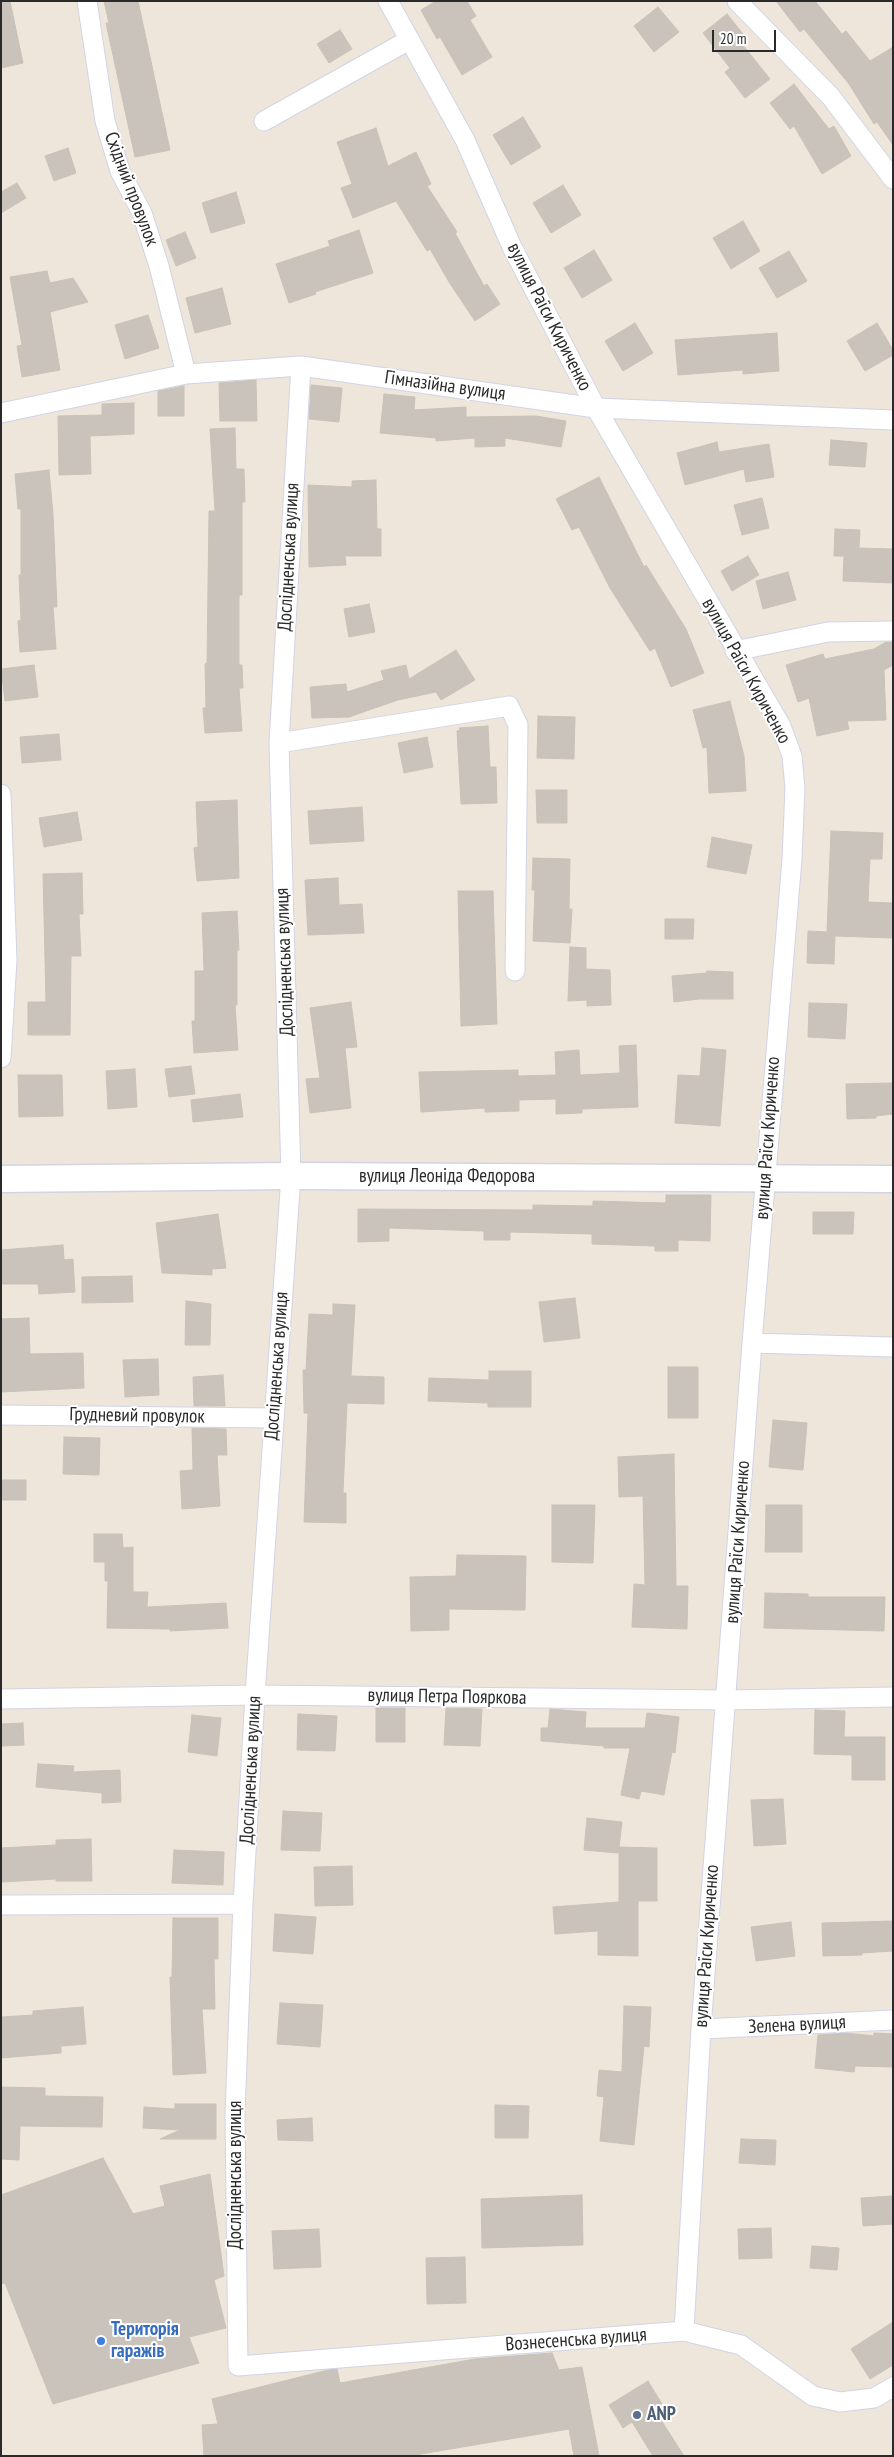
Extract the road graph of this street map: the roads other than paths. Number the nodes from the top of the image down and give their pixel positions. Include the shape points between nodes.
1 (87, 1) edge
2 (388, 1) edge
3 (737, 1) edge
4 (409, 40) junction
5 (264, 121) dead end
6 (893, 179) edge
7 (300, 366) junction
8 (186, 374) junction
9 (596, 408) junction
10 (1, 413) edge
11 (893, 420) edge
12 (893, 631) edge
13 (735, 651) junction
14 (279, 743) junction
15 (1, 794) edge
16 (514, 971) dead end
17 (1, 1058) edge
18 (291, 1176) junction
19 (1, 1179) edge
20 (765, 1179) junction
21 (893, 1179) edge
22 (752, 1343) junction
23 (893, 1347) edge
24 (1, 1415) edge
25 (273, 1418) junction
26 (255, 1695) junction
27 (893, 1697) edge
28 (1, 1699) edge
29 (726, 1700) junction
30 (243, 1904) junction
31 (1, 1905) edge
32 (893, 2020) edge
33 (701, 2029) junction
34 (684, 2331) junction
35 (238, 2366) joint
36 (893, 2387) edge

1 - 8 street, Східний провулок via 105,121 120,171 142,213 159,266
2 - 4 street, вулиця Раїси Кириченко
3 - 6 street via 831,97
4 - 5 street
4 - 9 street, вулиця Раїси Кириченко via 465,140 512,247
7 - 8 street, Гімназійна вулиця
7 - 9 street, Гімназійна вулиця
7 - 14 street, Дослідненська вулиця
8 - 10 street, Гімназійна вулиця
9 - 11 street, Гімназійна вулиця
9 - 13 street, вулиця Раїси Кириченко
12 - 13 street via 828,632
13 - 20 street, вулиця Раїси Кириченко via 781,726 792,756 795,788
14 - 16 street via 509,706 518,725
14 - 18 street, Дослідненська вулиця
15 - 17 street via 7,960
18 - 19 street, вулиця Леоніда Федорова
18 - 20 street, вулиця Леоніда Федорова
18 - 25 street, Дослідненська вулиця
20 - 21 street, вулиця Леоніда Федорова
20 - 22 street, вулиця Раїси Кириченко
22 - 23 street
22 - 29 street, вулиця Раїси Кириченко
24 - 25 street, Грудневий провулок
25 - 26 street, Дослідненська вулиця
26 - 28 street, вулиця Петра Пояркова
26 - 29 street, вулиця Петра Пояркова
26 - 30 street, Дослідненська вулиця
27 - 29 street, вулиця Петра Пояркова
29 - 33 street, вулиця Раїси Кириченко
30 - 31 street
30 - 35 street, Дослідненська вулиця via 235,2114
32 - 33 street, Зелена вулиця
33 - 34 street, вулиця Раїси Кириченко
34 - 35 street, Вознесенська вулиця
34 - 36 street, Вознесенська вулиця via 741,2346 813,2396 840,2402 874,2398

